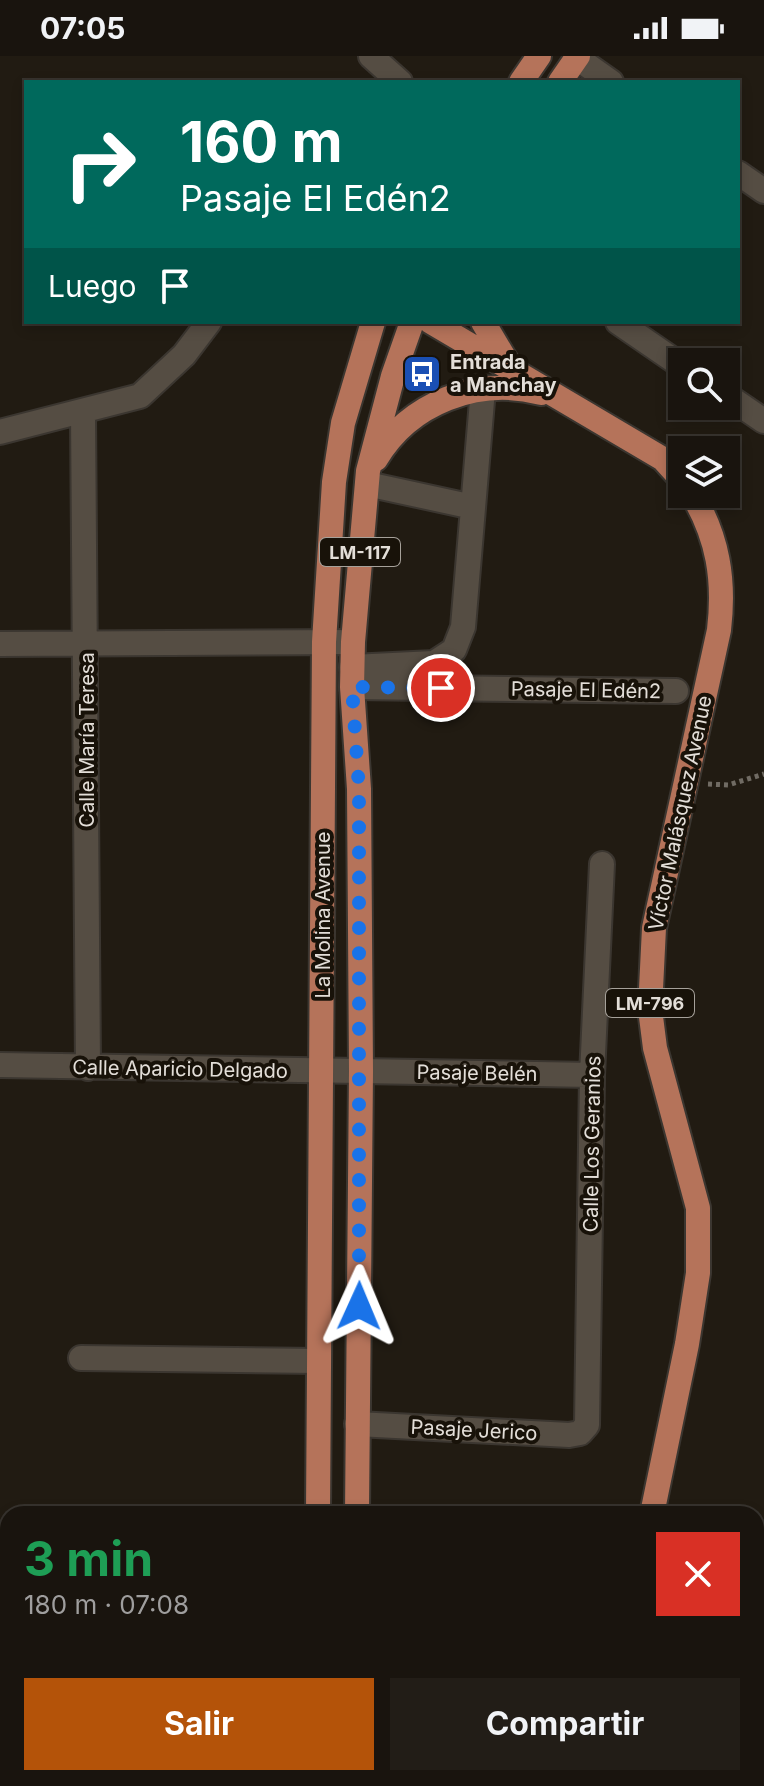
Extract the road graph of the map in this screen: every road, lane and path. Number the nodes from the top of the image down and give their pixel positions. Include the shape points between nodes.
1 (371, 56) edge
2 (539, 56) edge
3 (578, 57) edge
4 (398, 80) edge
5 (522, 80) edge
6 (561, 80) edge
7 (608, 80) edge
8 (740, 174) edge
9 (764, 191) edge
10 (207, 324) edge
11 (372, 324) edge
12 (411, 324) edge
13 (434, 324) edge
14 (484, 324) edge
15 (621, 324) edge
16 (668, 356) edge
17 (511, 370) junction
18 (483, 389) junction
19 (557, 398) junction
20 (740, 405) edge
21 (83, 413) junction
22 (764, 421) edge
23 (0, 432) edge
24 (668, 465) edge
25 (368, 478) junction
26 (473, 507) junction
27 (699, 508) edge
28 (324, 642) junction
29 (353, 642) junction
30 (0, 644) edge
31 (86, 644) junction
32 (352, 677) junction
33 (676, 691) dead end
34 (764, 774) edge
35 (728, 785) dead end
36 (602, 864) dead end
37 (0, 1065) edge
38 (88, 1068) junction
39 (323, 1070) junction
40 (361, 1071) junction
41 (592, 1075) junction
42 (81, 1358) dead end
43 (319, 1361) junction
44 (357, 1424) junction
45 (587, 1425) joint
46 (318, 1506) edge
47 (357, 1506) edge
48 (654, 1506) edge

1 - 4 street
2 - 5 main road
3 - 6 main road
3 - 7 street
8 - 9 street
10 - 21 street via 184,355 140,396
11 - 28 main road, La Molina Avenue / LM-117 via 343,423 334,482
12 - 25 main road, La Molina Avenue / LM-117
13 - 17 main road
14 - 17 main road
15 - 16 street
17 - 19 main road
18 - 19 main road via 516,388
18 - 25 main road via 452,396 412,418 395,434
18 - 26 street
19 - 24 main road
20 - 22 street
21 - 23 street
21 - 31 street, Calle María Teresa
25 - 26 street
25 - 29 main road, La Molina Avenue / LM-117
26 - 32 street via 463,627 454,650 434,663
27 - 48 main road, Víctor Malásquez Avenue / LM-796 via 718,554 722,605 654,928 650,1009 655,1048 698,1208 698,1273
28 - 29 street
28 - 31 street
28 - 39 main road, La Molina Avenue / LM-117
29 - 32 main road, La Molina Avenue / LM-117
30 - 31 street
31 - 38 street, Calle María Teresa
32 - 33 street, Pasaje El Edén2
32 - 40 main road, La Molina Avenue / LM-117 via 359,789
34 - 35 path
36 - 41 street, Calle Los Geranios
37 - 38 street, Calle Aparicio Delgado
38 - 39 street, Calle Aparicio Delgado
39 - 40 street, Calle Aparicio Delgado
39 - 43 main road, La Molina Avenue / LM-117
40 - 41 street, Pasaje Belén
40 - 44 main road, La Molina Avenue / LM-117
41 - 45 street, Calle Los Geranios
42 - 43 street
43 - 46 main road, La Molina Avenue / LM-117
44 - 45 street, Pasaje Jerico via 569,1435
44 - 47 main road, La Molina Avenue / LM-117

